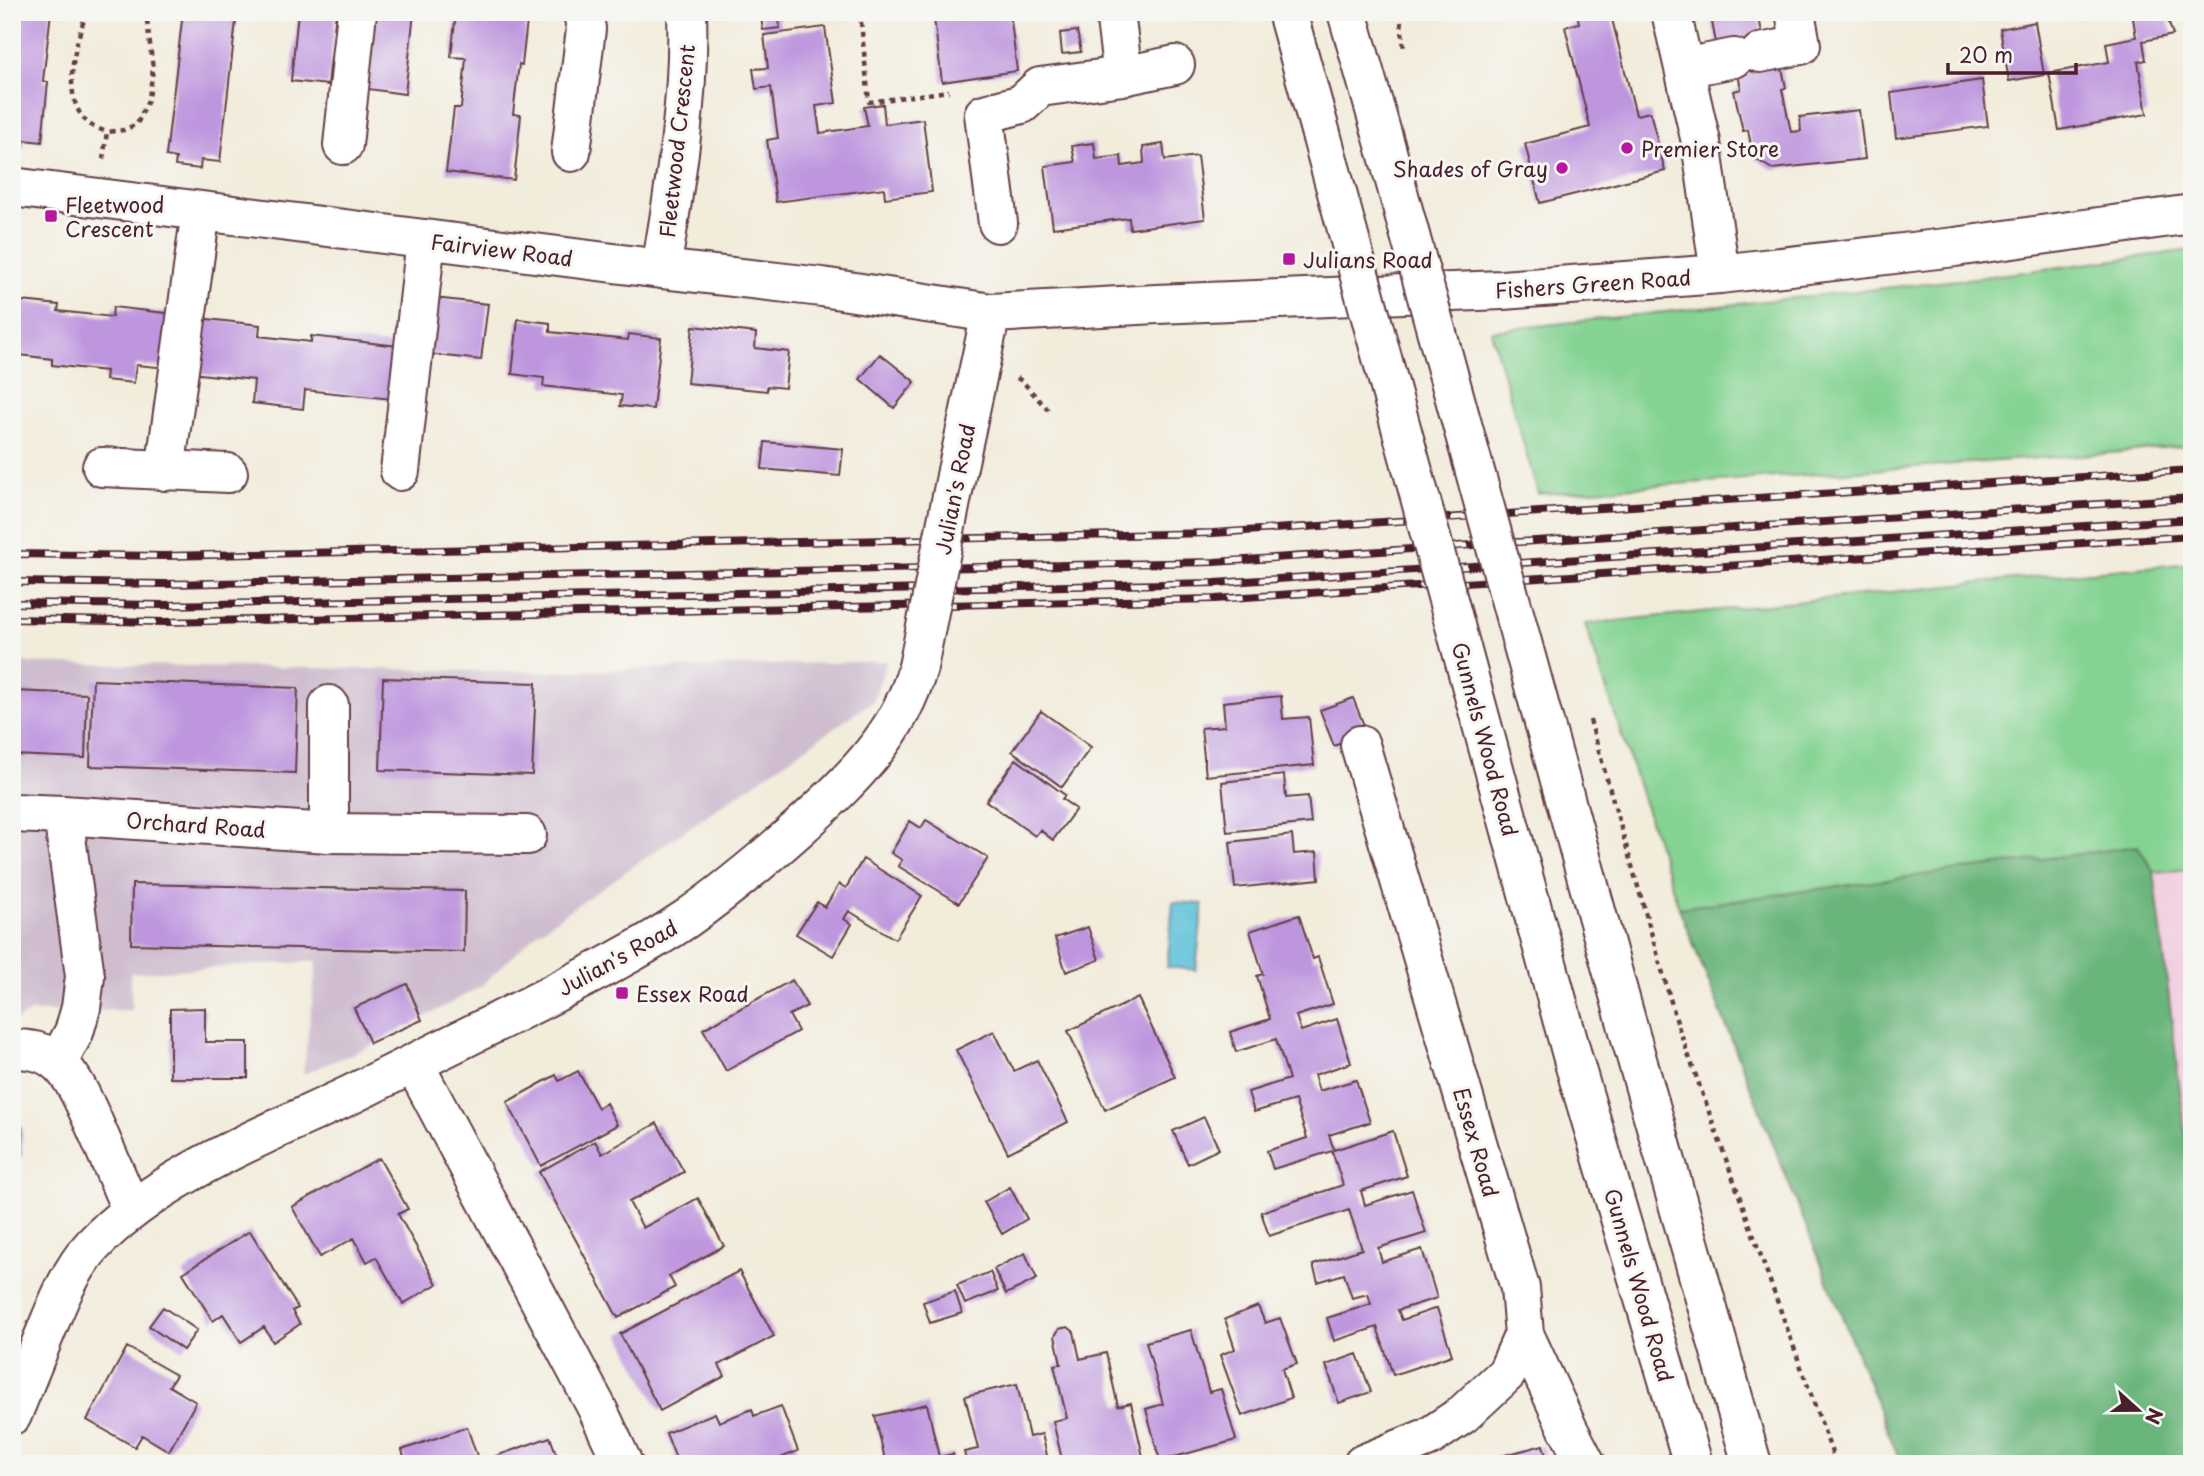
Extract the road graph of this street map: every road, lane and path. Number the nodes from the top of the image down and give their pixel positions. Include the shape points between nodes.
1 (87, 12) edge
2 (146, 12) edge
3 (357, 12) edge
4 (583, 12) edge
5 (687, 12) edge
6 (860, 12) edge
7 (1115, 12) edge
8 (1287, 12) edge
9 (1347, 12) edge
10 (1671, 12) edge
11 (1795, 12) edge
12 (1175, 65) dead end
13 (1684, 68) junction
14 (1123, 76) junction
15 (984, 114) junction
16 (107, 132) junction
17 (343, 145) dead end
18 (571, 152) dead end
19 (12, 187) edge
20 (98, 198) junction
21 (201, 211) junction
22 (2192, 214) edge
23 (998, 223) dead end
24 (426, 239) junction
25 (661, 269) junction
26 (1720, 274) junction
27 (991, 313) junction
28 (102, 467) dead end
29 (165, 471) junction
30 (400, 471) dead end
31 (228, 473) dead end
32 (329, 705) dead end
33 (1360, 745) dead end
34 (12, 813) edge
35 (63, 815) junction
36 (329, 833) junction
37 (527, 835) dead end
38 (1678, 1026) dead end
39 (12, 1049) edge
40 (58, 1062) junction
41 (414, 1064) junction
42 (131, 1209) junction
43 (1524, 1335) junction
44 (14, 1406) edge
45 (1378, 1461) edge
46 (623, 1464) edge
47 (1586, 1464) edge
48 (1693, 1464) edge
49 (1752, 1464) edge
50 (1836, 1464) edge

1 - 16 path via 73,61 71,89 79,111 91,125
2 - 16 path via 153,69 149,98 137,124
3 - 17 street
4 - 18 street via 586,29
5 - 25 street, Fleetwood Crescent via 681,132
6 - 15 path via 869,102 962,89
7 - 14 street
8 - 48 street, Gunnels Wood Road, bridge via 1575,1066
9 - 49 street, bridge
10 - 13 street
11 - 13 street via 1801,45
12 - 14 street
13 - 26 street via 1701,142
14 - 15 street via 1040,87 1022,104
15 - 23 street
16 - 20 path
19 - 20 street, Fairview Road
20 - 21 street, Fairview Road
21 - 24 street, Fairview Road
21 - 29 street
22 - 26 street, Fishers Green Road
24 - 25 street, Fairview Road
24 - 30 street
25 - 27 street, Fairview Road
26 - 27 street, Fishers Green Road via 1502,290
27 - 41 street, Julian's Road, bridge via 918,667 900,716 882,744 834,796 762,861 686,919 614,963
28 - 29 street
29 - 31 street
32 - 36 street
33 - 43 street, Essex Road via 1520,1288
34 - 35 street, Orchard Road
35 - 36 street, Orchard Road
35 - 40 street via 85,976 74,1032
36 - 37 street, Orchard Road
38 - 50 path
39 - 40 street via 42,1052
40 - 42 street via 83,1101
41 - 42 street, Julian's Road via 191,1171
41 - 46 street
42 - 44 street, Julian's Road via 90,1248 76,1269
43 - 45 street, Essex Road via 1507,1373 1462,1415
43 - 47 street

